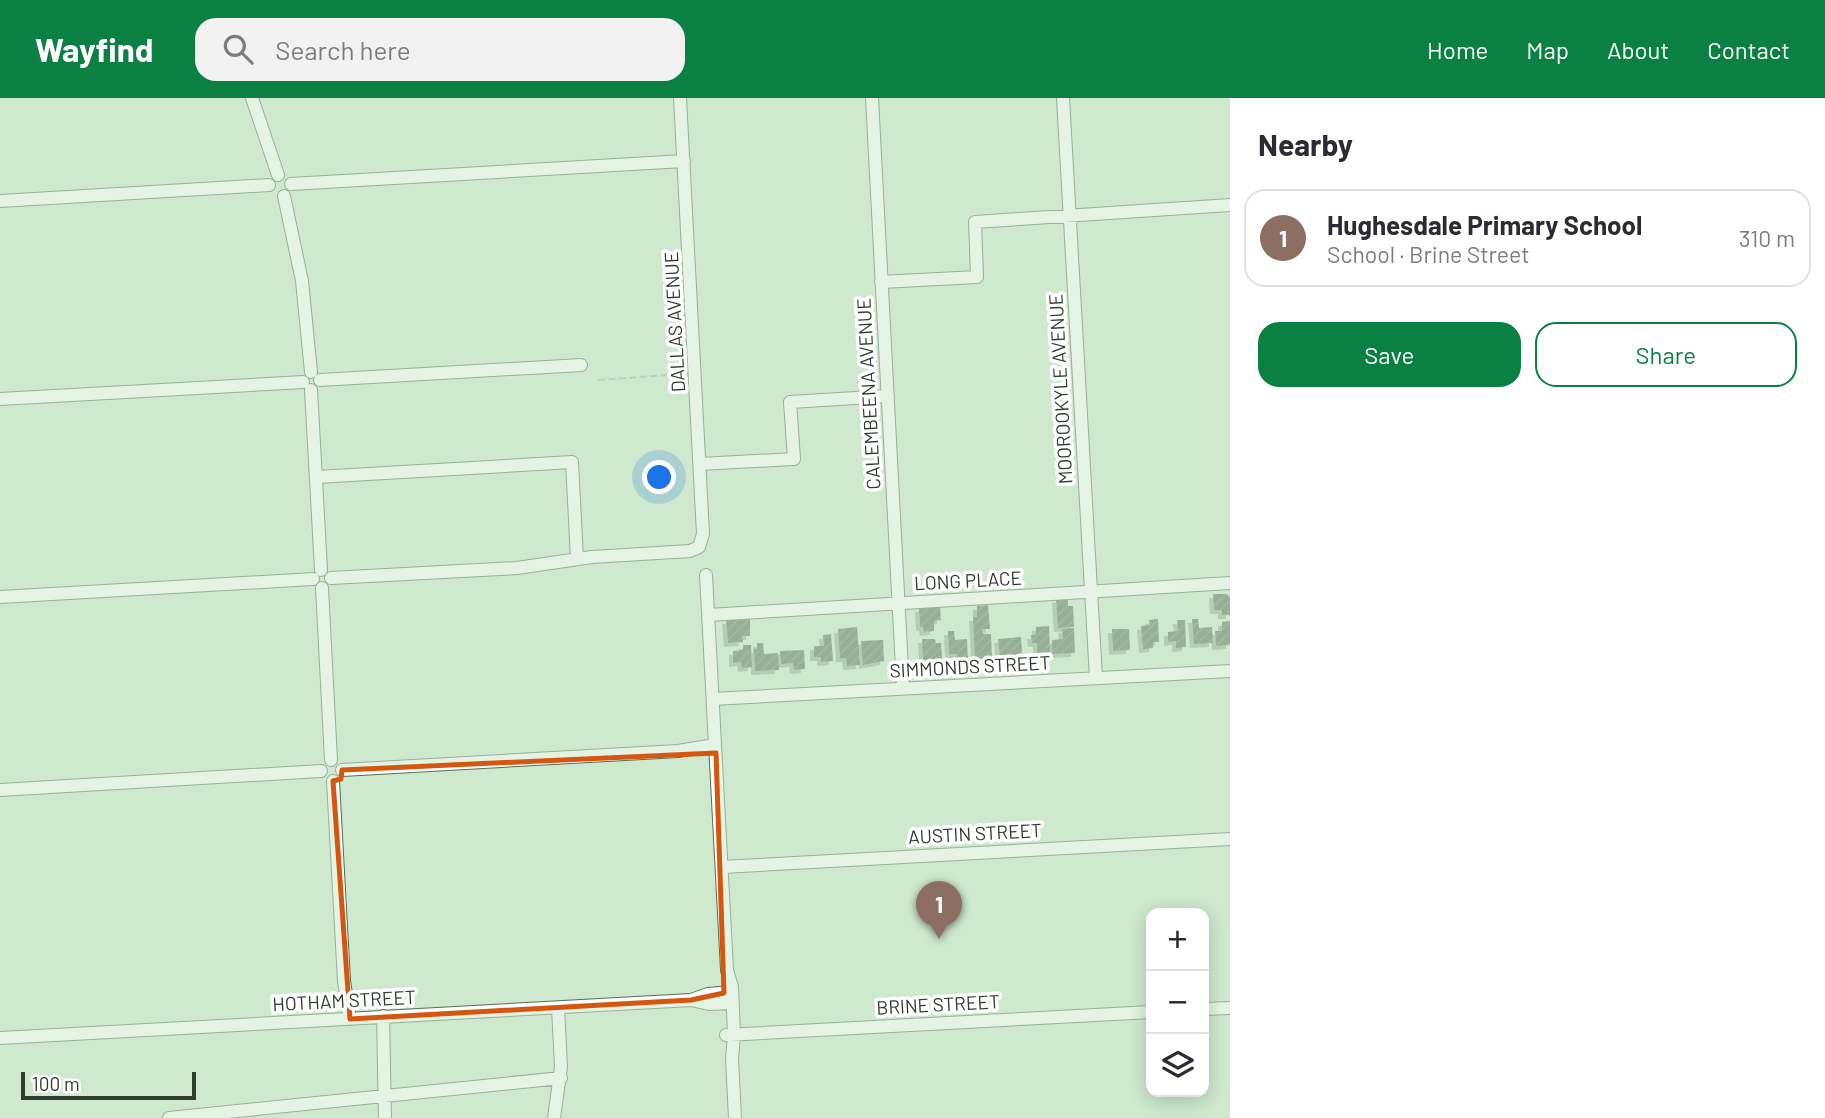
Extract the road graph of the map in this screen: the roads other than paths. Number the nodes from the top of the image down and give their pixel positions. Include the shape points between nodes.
1 (252, 98) edge
2 (680, 98) edge
3 (872, 98) edge
4 (1063, 98) edge
5 (684, 161) junction
6 (273, 180) junction
7 (287, 190) junction
8 (0, 201) edge
9 (1230, 205) edge
10 (1069, 215) junction
11 (881, 282) junction
12 (581, 365) dead end
13 (311, 381) junction
14 (888, 396) junction
15 (0, 399) edge
16 (700, 464) junction
17 (317, 477) junction
18 (577, 559) junction
19 (706, 575) dead end
20 (322, 579) junction
21 (1230, 583) edge
22 (1091, 592) junction
23 (0, 597) edge
24 (899, 603) junction
25 (709, 615) junction
26 (1230, 671) edge
27 (1096, 678) junction
28 (903, 688) junction
29 (713, 699) junction
30 (716, 749) junction
31 (331, 760) junction
32 (342, 770) junction
33 (321, 771) junction
34 (333, 781) junction
35 (0, 790) edge
36 (1230, 839) edge
37 (722, 867) junction
38 (728, 998) junction
39 (558, 1007) junction
40 (1230, 1007) edge
41 (1209, 1009) edge
42 (1146, 1012) edge
43 (380, 1016) junction
44 (346, 1019) junction
45 (730, 1035) junction
46 (0, 1038) edge
47 (561, 1078) junction
48 (384, 1096) junction
49 (217, 1116) edge
50 (169, 1118) edge
51 (385, 1118) edge
52 (554, 1118) edge
53 (735, 1118) edge

1 - 6 street
2 - 5 street, DALLAS AVENUE
3 - 11 street, CALEMBEENA AVENUE
4 - 10 street, MOOROOKYLE AVENUE
5 - 7 street
5 - 16 street, DALLAS AVENUE
6 - 7 street via 288,178
6 - 7 street via 274,194
6 - 8 street
7 - 13 street via 302,281
9 - 10 street
10 - 11 street via 975,222 977,277
10 - 22 street, MOOROOKYLE AVENUE
11 - 14 street, CALEMBEENA AVENUE
12 - 13 street
13 - 15 street
13 - 17 street
14 - 16 street via 790,402 794,459
14 - 24 street, CALEMBEENA AVENUE
16 - 18 street, DALLAS AVENUE via 701,543 690,551
17 - 18 street via 572,462
17 - 20 street
18 - 20 street via 517,568
19 - 25 street
20 - 23 street
20 - 31 street
21 - 22 street, LONG PLACE
22 - 24 street, LONG PLACE
22 - 27 street, MOOROOKYLE AVENUE
24 - 25 street, LONG PLACE
24 - 28 street, CALEMBEENA AVENUE
25 - 29 street
26 - 27 street, SIMMONDS STREET
27 - 28 street, SIMMONDS STREET
28 - 29 street, SIMMONDS STREET
29 - 30 street
30 - 32 street
30 - 37 street
31 - 32 street
31 - 33 street
32 - 34 street
33 - 34 street via 326,780
33 - 35 street
34 - 44 street
36 - 37 street, AUSTIN STREET
37 - 38 street
38 - 39 street, HOTHAM STREET
38 - 45 street
39 - 43 street, HOTHAM STREET
39 - 47 street
40 - 41 street
42 - 45 street, BRINE STREET
43 - 44 street, HOTHAM STREET
43 - 48 street
44 - 46 street, HOTHAM STREET
45 - 53 street
47 - 48 street
47 - 52 street
48 - 49 street
48 - 51 street
49 - 50 street

